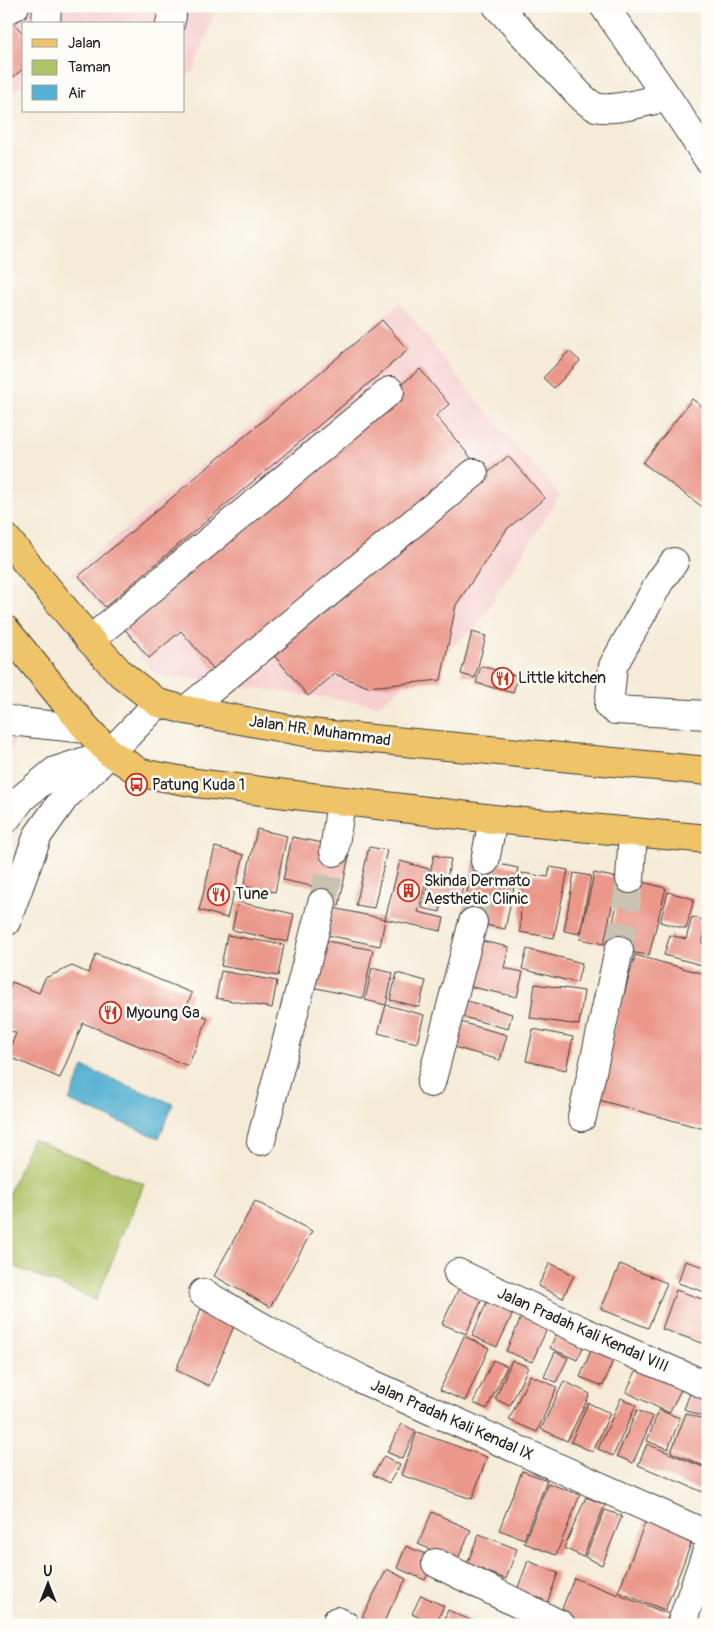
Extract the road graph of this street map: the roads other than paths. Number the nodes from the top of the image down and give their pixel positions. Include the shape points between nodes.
1 (15, 6) edge
2 (47, 6) edge
3 (170, 6) edge
4 (498, 6) edge
5 (604, 6) edge
6 (6, 10) edge
7 (46, 22) edge
8 (170, 22) edge
9 (667, 98) junction
10 (708, 159) edge
11 (390, 391) dead end
12 (474, 473) dead end
13 (6, 538) edge
14 (674, 562) dead end
15 (6, 630) edge
16 (90, 640) junction
17 (158, 703) junction
18 (186, 710) junction
19 (708, 715) edge
20 (6, 719) edge
21 (87, 729) junction
22 (110, 753) junction
23 (708, 771) edge
24 (341, 801) junction
25 (6, 819) edge
26 (493, 819) junction
27 (633, 832) junction
28 (708, 838) edge
29 (334, 852) tunnel mouth
30 (485, 861) tunnel mouth
31 (630, 879) tunnel mouth
32 (322, 903) tunnel mouth
33 (6, 922) edge
34 (472, 922) tunnel mouth
35 (619, 950) tunnel mouth
36 (431, 1083) dead end
37 (582, 1117) dead end
38 (261, 1141) dead end
39 (458, 1273) dead end
40 (203, 1292) dead end
41 (708, 1386) edge
42 (708, 1535) edge
43 (708, 1548) edge
44 (436, 1563) dead end
45 (561, 1625) edge
46 (681, 1625) edge

1 - 6 street
2 - 7 street
3 - 8 street
4 - 9 street via 577,92 596,107 617,108
5 - 9 street
9 - 10 street
11 - 16 street
12 - 18 street
13 - 16 main road, Jalan HR. Muhammad
14 - 19 street via 613,666 609,706 615,710
15 - 21 main road
16 - 17 main road, Jalan HR. Muhammad via 122,674
17 - 18 main road, Jalan HR. Muhammad
17 - 22 street
18 - 23 main road, Jalan HR. Muhammad via 310,733
20 - 21 street
21 - 22 main road
22 - 24 main road via 141,773
22 - 25 street via 55,771 22,798
22 - 33 street via 65,797 38,835
24 - 26 main road
24 - 29 street
26 - 27 main road
26 - 30 street
27 - 28 main road
27 - 31 street
32 - 38 street
34 - 36 street
35 - 37 street
39 - 41 street, Jalan Pradah Kali Kendal VIII
40 - 42 street, Jalan Pradah Kali Kendal IX via 361,1379
43 - 46 street
44 - 45 street

